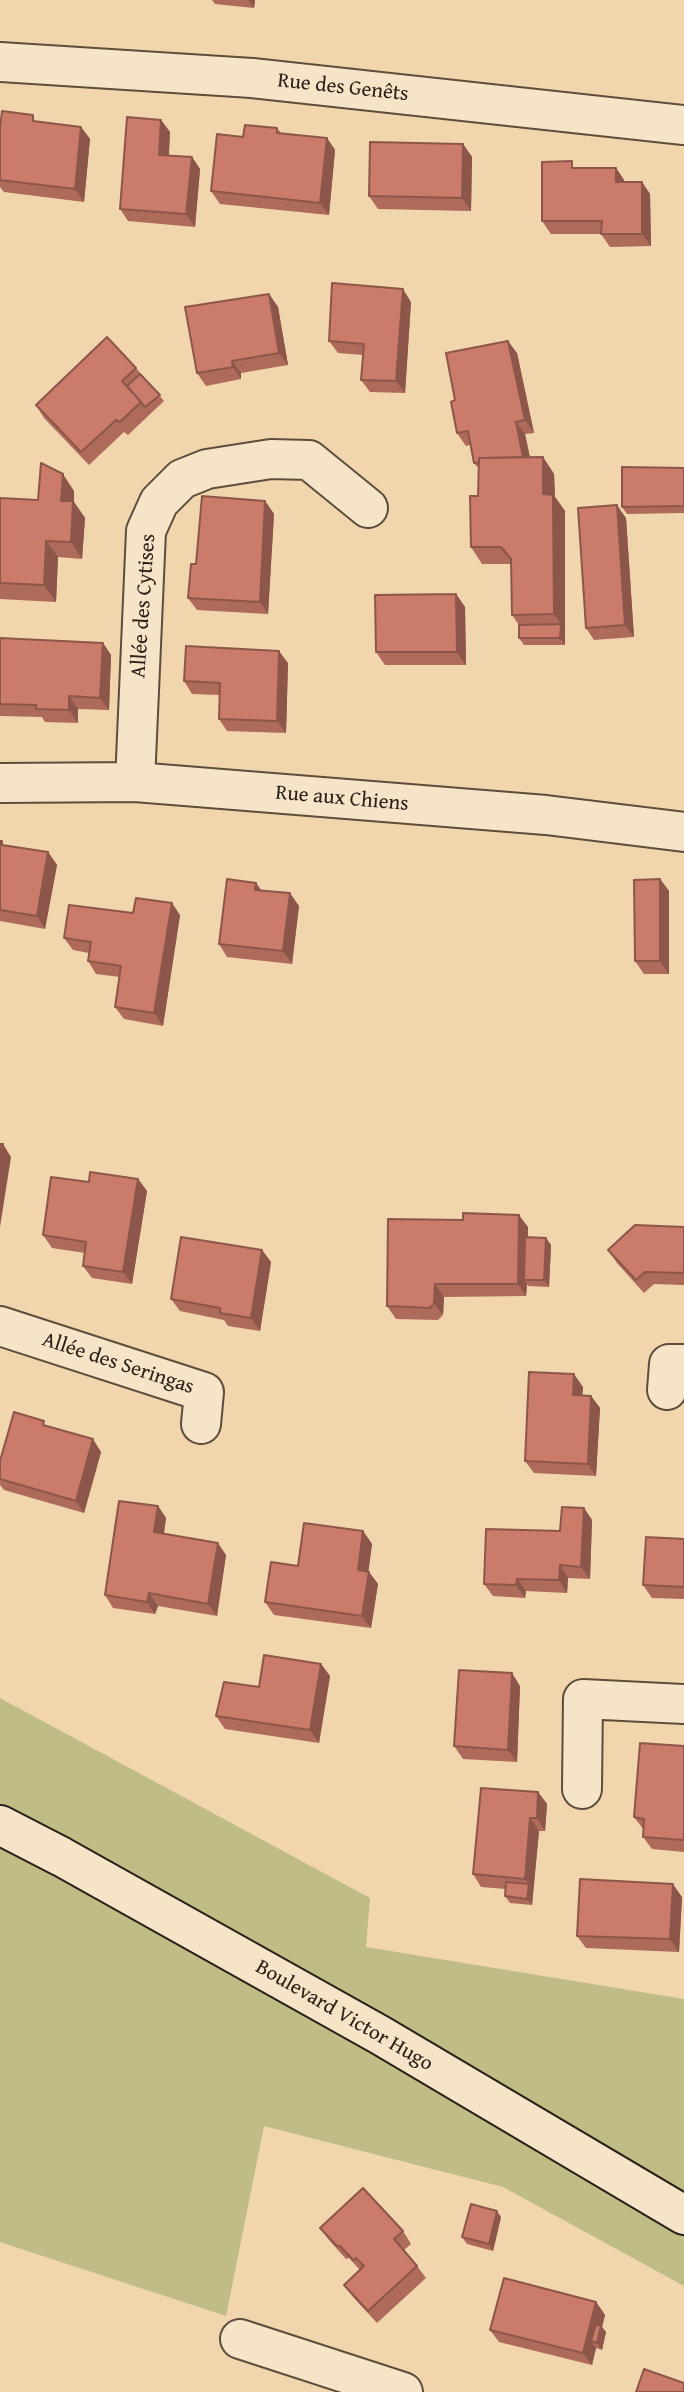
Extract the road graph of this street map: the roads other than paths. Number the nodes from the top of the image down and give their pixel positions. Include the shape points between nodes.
1 (0, 62) edge
2 (684, 125) edge
3 (368, 508) dead end
4 (135, 782) junction
5 (0, 783) edge
6 (684, 832) edge
7 (0, 1326) edge
8 (201, 1424) dead end
9 (684, 1704) edge
10 (582, 1789) dead end
11 (0, 1825) edge
12 (684, 2215) edge
13 (240, 2339) dead end
14 (403, 2392) edge

1 - 2 street, Rue des Genêts via 251,78
3 - 4 street, Allée des Cytises via 309,460 271,458 207,469 182,479 159,502 146,531
4 - 5 street, Rue aux Chiens
4 - 6 street, Rue aux Chiens via 546,815
7 - 8 street, Allée des Seringas via 204,1392
9 - 10 street via 583,1699
11 - 12 street, Boulevard Victor Hugo via 380,2035
13 - 14 street

